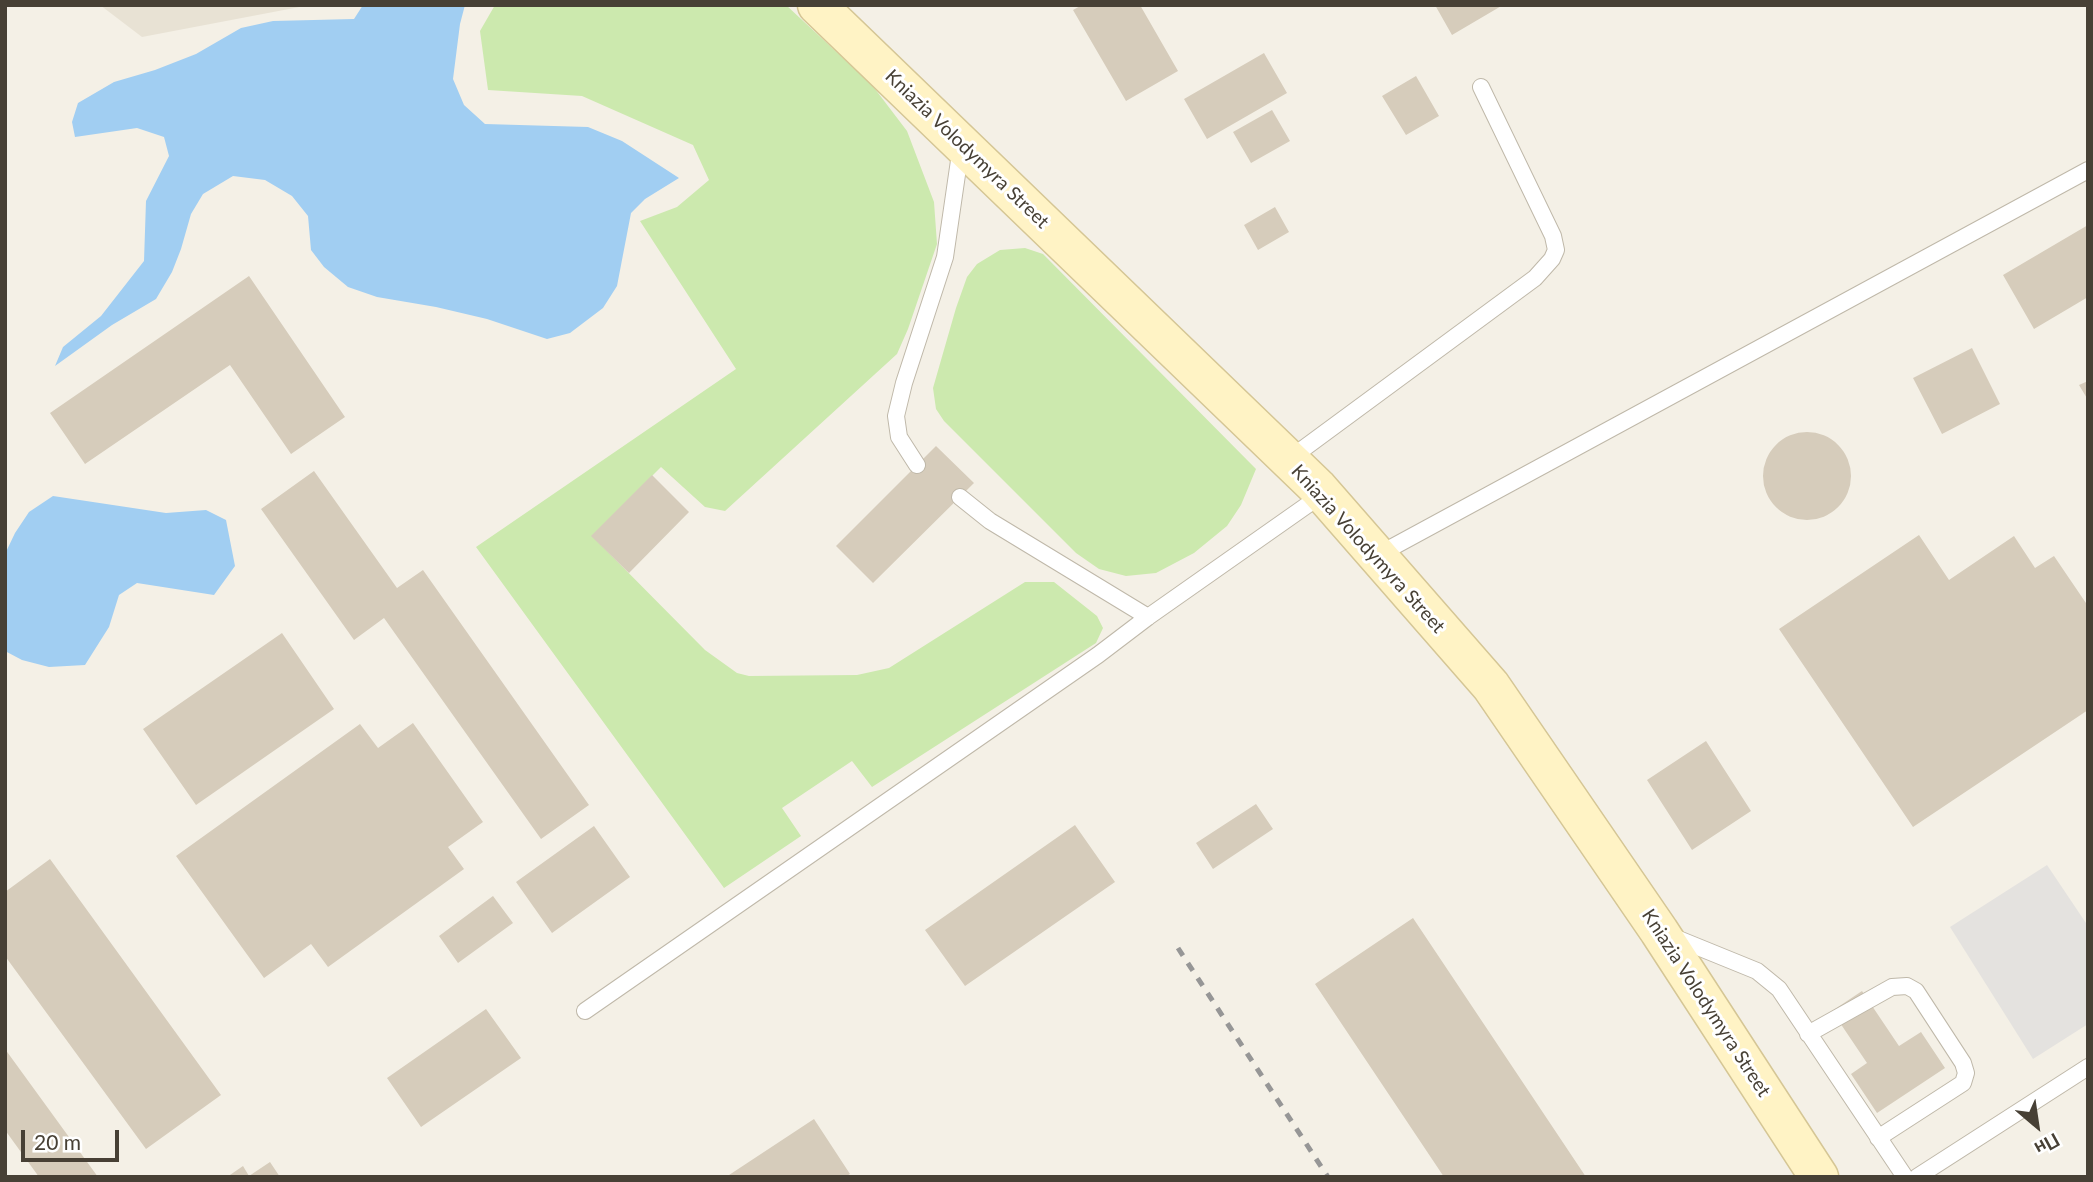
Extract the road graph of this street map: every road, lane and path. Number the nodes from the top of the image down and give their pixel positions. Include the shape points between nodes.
1 (817, 5) edge
2 (1481, 87) dead end
3 (962, 144) junction
4 (2088, 170) edge
5 (1288, 460) junction
6 (918, 465) dead end
7 (1323, 494) junction
8 (960, 498) dead end
9 (1376, 556) junction
10 (1148, 617) junction
11 (1659, 931) junction
12 (585, 1012) dead end
13 (1808, 1034) junction
14 (2088, 1067) edge
15 (1878, 1138) junction
16 (1819, 1177) edge
17 (1905, 1177) edge
18 (1917, 1177) edge

1 - 3 main road, Kniazia Volodymyra Street
2 - 5 lane via 1553,236 1556,250 1552,259 1535,278
3 - 5 main road, Kniazia Volodymyra Street
3 - 6 lane via 945,257 896,416 900,437
4 - 9 lane
5 - 7 main road, Kniazia Volodymyra Street
7 - 9 main road, Kniazia Volodymyra Street
7 - 10 lane
8 - 10 lane
9 - 11 main road, Kniazia Volodymyra Street via 1491,686
10 - 12 lane
11 - 13 lane via 1757,971 1779,989
11 - 16 main road, Kniazia Volodymyra Street
13 - 15 lane
13 - 15 lane via 1892,987 1916,991 1966,1073 1963,1083
14 - 18 lane
15 - 17 lane

